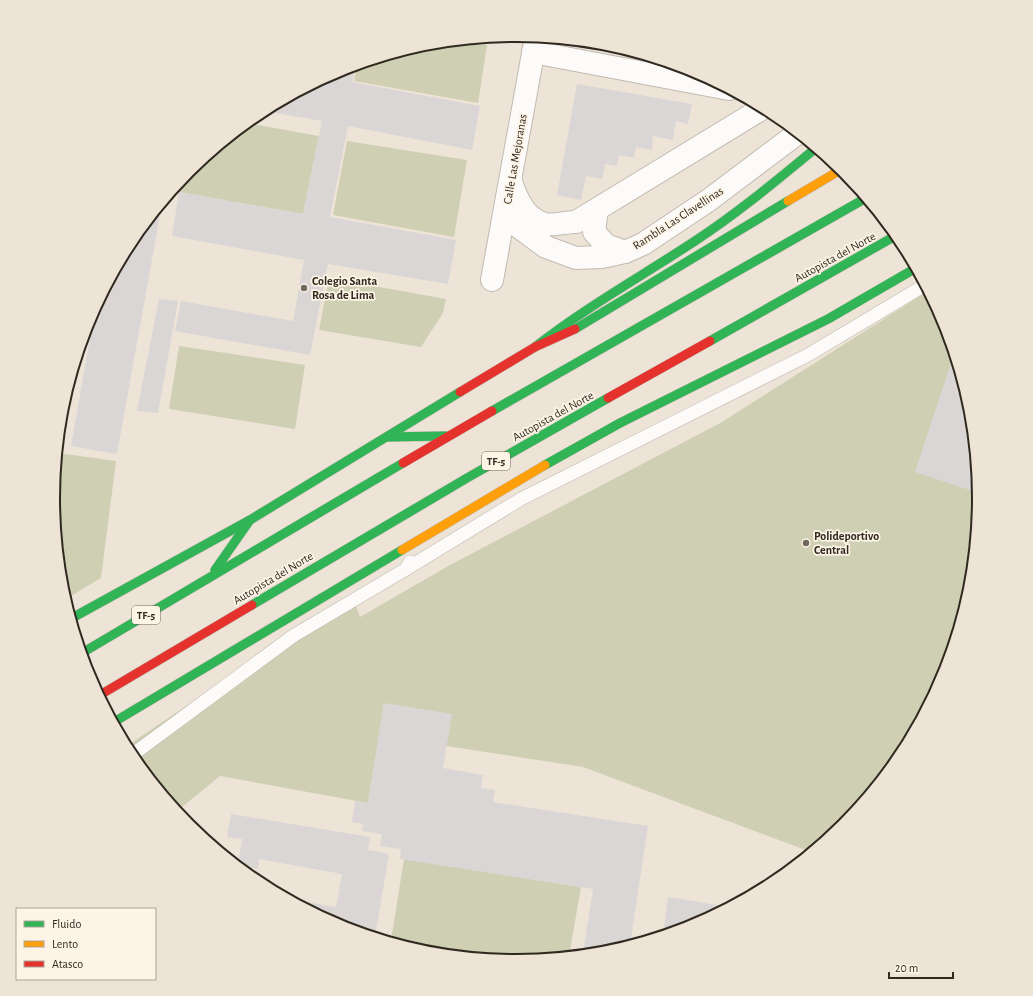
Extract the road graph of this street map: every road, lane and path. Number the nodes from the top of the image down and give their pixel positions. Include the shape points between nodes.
1 (534, 45) edge
2 (707, 84) edge
3 (758, 112) edge
4 (793, 136) edge
5 (812, 151) edge
6 (836, 173) edge
7 (511, 182) junction
8 (862, 200) edge
9 (597, 210) junction
10 (505, 216) junction
11 (892, 239) edge
12 (625, 252) junction
13 (911, 271) edge
14 (492, 280) dead end
15 (921, 288) edge
16 (535, 347) junction
17 (448, 436) junction
18 (387, 437) junction
19 (250, 520) junction
20 (467, 531) junction
21 (428, 535) junction
22 (406, 569) junction
23 (210, 577) junction
24 (76, 616) edge
25 (87, 650) edge
26 (104, 692) edge
27 (118, 719) edge
28 (137, 751) edge

1 - 2 street
1 - 7 street, Calle Las Mejoranas
3 - 9 street
4 - 12 street, Rambla Las Clavellinas via 709,200 643,244
5 - 16 main road via 720,225 563,324
6 - 16 main road via 566,334
7 - 9 street via 518,201 529,216 545,224 576,222
7 - 10 street, Calle Las Mejoranas
8 - 17 main road, TF-5
9 - 12 street via 594,232 606,245
10 - 12 street, Rambla Las Clavellinas via 546,247 576,258
10 - 14 street, Calle Las Mejoranas
11 - 26 main road, Autopista del Norte / TF-5 via 467,478
13 - 21 main road via 828,319 620,424
15 - 20 lane via 808,355 521,499
16 - 18 main road
17 - 18 main road
17 - 23 main road, TF-5
18 - 19 main road
19 - 23 main road
19 - 24 main road
20 - 21 lane
20 - 22 lane
21 - 22 lane
21 - 27 main road
22 - 28 lane via 293,636
23 - 25 main road, TF-5

